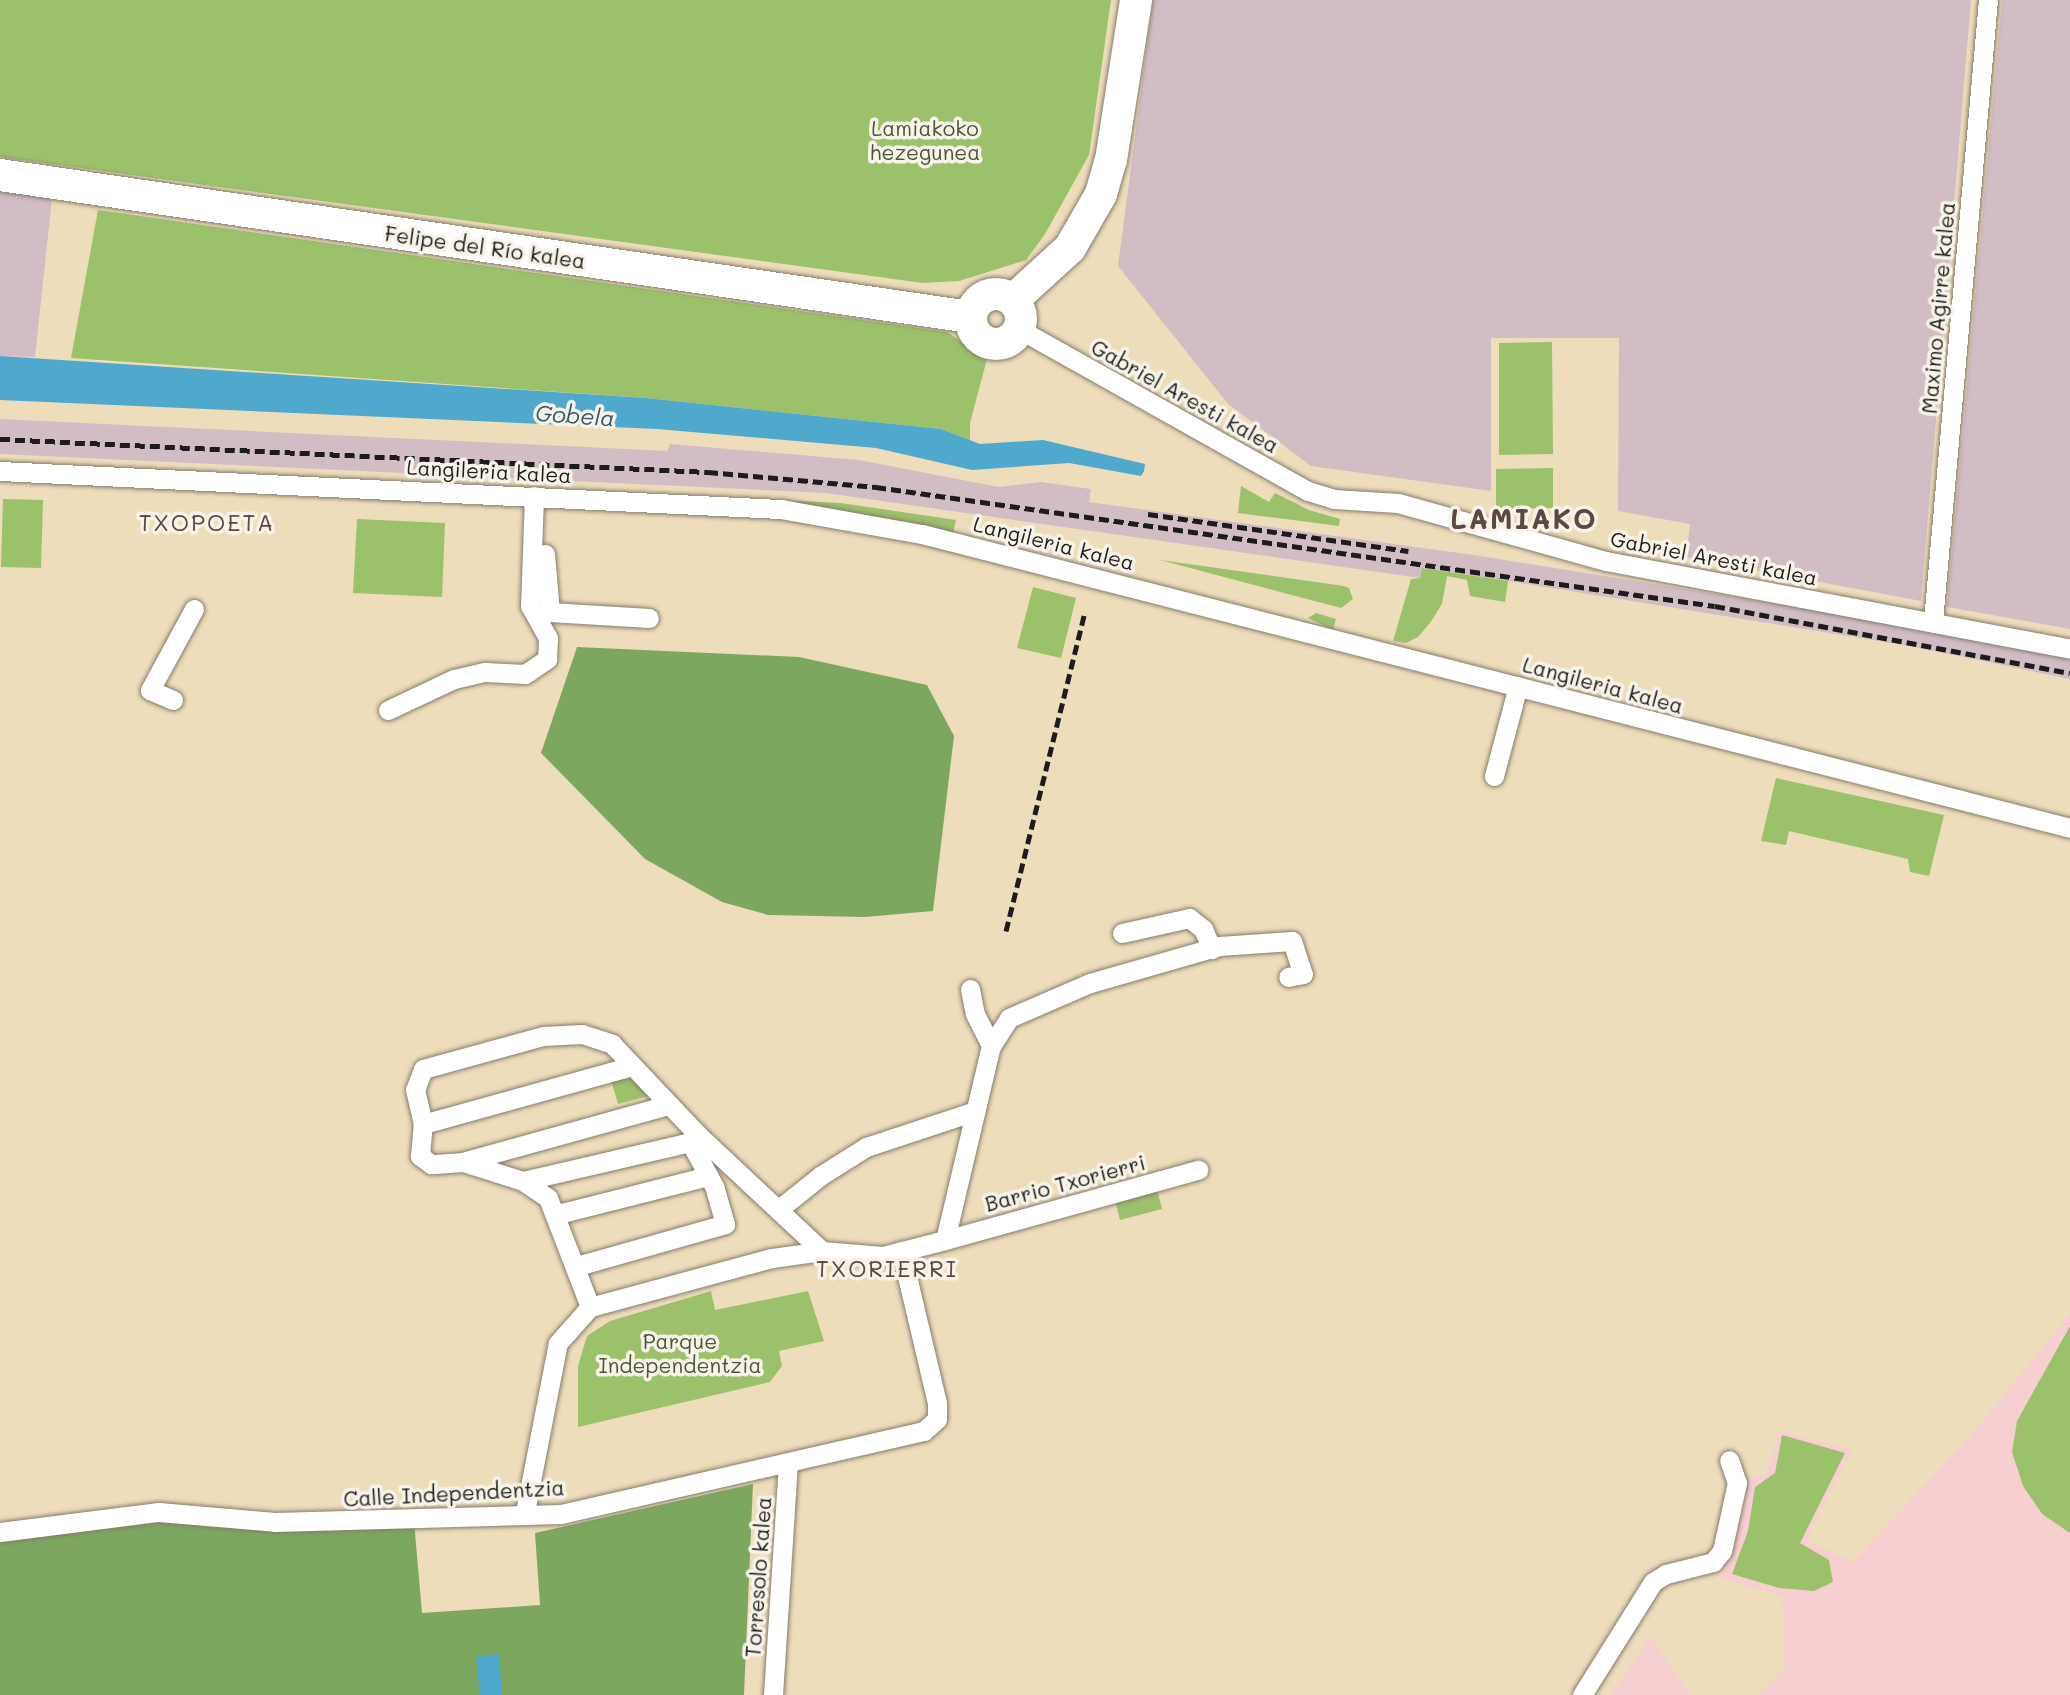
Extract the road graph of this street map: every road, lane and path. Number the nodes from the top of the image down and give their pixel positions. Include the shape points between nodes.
1 (1136, 0) edge
2 (1988, 0) edge
3 (0, 176) edge
4 (1016, 315) junction
5 (971, 317) junction
6 (0, 471) edge
7 (541, 497) junction
8 (194, 609) dead end
9 (649, 618) dead end
10 (1933, 621) junction
11 (2070, 649) edge
12 (1518, 686) junction
13 (173, 700) dead end
14 (388, 710) dead end
15 (1494, 776) dead end
16 (2070, 828) edge
17 (1122, 933) dead end
18 (1212, 948) junction
19 (1288, 977) dead end
20 (970, 989) dead end
21 (990, 1046) junction
22 (632, 1066) junction
23 (668, 1105) junction
24 (975, 1111) junction
25 (423, 1125) junction
26 (694, 1138) junction
27 (463, 1161) junction
28 (1198, 1170) dead end
29 (708, 1176) junction
30 (523, 1181) junction
31 (779, 1209) junction
32 (558, 1214) junction
33 (945, 1240) junction
34 (822, 1251) junction
35 (901, 1251) junction
36 (577, 1266) junction
37 (590, 1307) junction
38 (1729, 1460) dead end
39 (788, 1462) junction
40 (525, 1512) junction
41 (0, 1532) edge
42 (773, 1695) edge
43 (1582, 1695) edge

1 - 4 main road via 1111,160 1101,194 1070,248
2 - 10 street, Maximo Agirre kalea
3 - 5 main road, Felipe del Río kalea
4 - 5 main road via 986,295
4 - 5 main road via 1006,341 989,343 975,333
4 - 10 street, Gabriel Aresti kalea via 1308,491 1334,499 1398,503 1606,562
6 - 7 street, Langileria kalea
7 - 9 street via 550,612
7 - 12 street, Langileria kalea via 781,509 922,534
7 - 14 street via 530,606 548,638 547,659 525,674 485,672 454,679
8 - 13 street via 150,690
10 - 11 street, Gabriel Aresti kalea
12 - 15 street
12 - 16 street, Langileria kalea
17 - 18 street via 1189,918 1203,929
18 - 19 street, Barrio Txorierri via 1292,941 1303,974
18 - 21 street, Barrio Txorierri via 1025,1007 1009,1018
20 - 21 street via 975,1014
21 - 24 street, Barrio Txorierri
22 - 23 street
22 - 25 street
22 - 25 street via 612,1044 582,1034 542,1036 423,1069 415,1090
23 - 26 street
23 - 27 street
24 - 31 street via 866,1147
24 - 33 street, Barrio Txorierri
25 - 27 street via 420,1156 431,1164
26 - 29 street
26 - 30 street
26 - 31 street
27 - 30 street
28 - 33 street, Barrio Txorierri
29 - 32 street
29 - 36 street via 726,1216 718,1229
30 - 32 street via 548,1198
31 - 34 street
32 - 36 street
33 - 35 street, Barrio Txorierri
34 - 35 street, Barrio Txorierri via 883,1256
34 - 37 street, Barrio Txorierri via 772,1258
35 - 39 street, Calle Independentzia via 937,1419 924,1431
36 - 37 street
37 - 40 street via 558,1343
38 - 43 street via 1737,1483 1722,1551 1713,1562 1653,1582
39 - 40 street, Calle Independentzia via 561,1514
39 - 42 street, Torresolo kalea
40 - 41 street, Calle Independentzia via 421,1521 275,1522 159,1512

